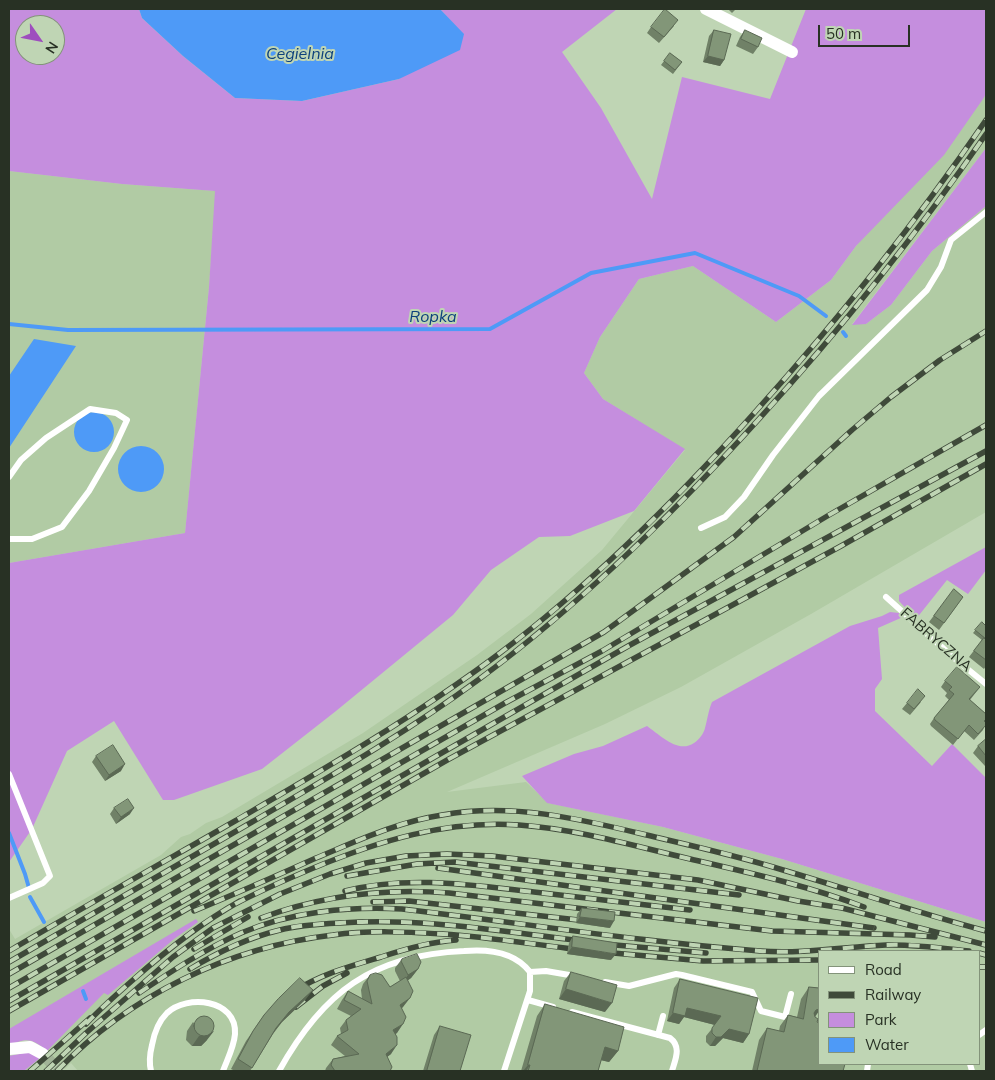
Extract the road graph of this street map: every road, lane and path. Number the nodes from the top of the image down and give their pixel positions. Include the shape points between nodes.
1 (706, 9) edge
2 (792, 52) dead end
3 (986, 212) edge
4 (9, 476) edge
5 (700, 528) dead end
6 (9, 538) edge
7 (886, 597) dead end
8 (986, 684) edge
9 (9, 774) edge
10 (9, 898) edge
11 (530, 972) junction
12 (584, 978) edge
13 (594, 980) edge
14 (791, 994) dead end
15 (528, 1000) junction
16 (663, 1016) dead end
17 (658, 1035) junction
18 (9, 1049) edge
19 (43, 1054) tunnel mouth
20 (152, 1071) edge
21 (223, 1071) edge
22 (279, 1071) edge
23 (504, 1071) edge
24 (672, 1071) edge

1 - 2 street
3 - 5 lane via 951,240 941,267 927,290 819,396 772,455 744,497 725,517
4 - 6 lane via 46,438 90,409 116,413 127,420 89,491 62,526 32,539
7 - 8 lane, FABRYCZNA
9 - 10 lane via 50,876 43,883
11 - 12 lane via 546,971
11 - 15 lane
11 - 22 lane via 508,955 479,950 434,952 373,971 346,988 305,1029
13 - 14 lane via 629,986 682,975 752,992 761,1011 785,1017
15 - 17 lane
15 - 23 lane
16 - 17 lane
17 - 24 lane via 677,1044
18 - 19 street via 30,1047
20 - 21 lane via 150,1052 161,1021 176,1007 195,1001 219,1007 234,1026 234,1041

